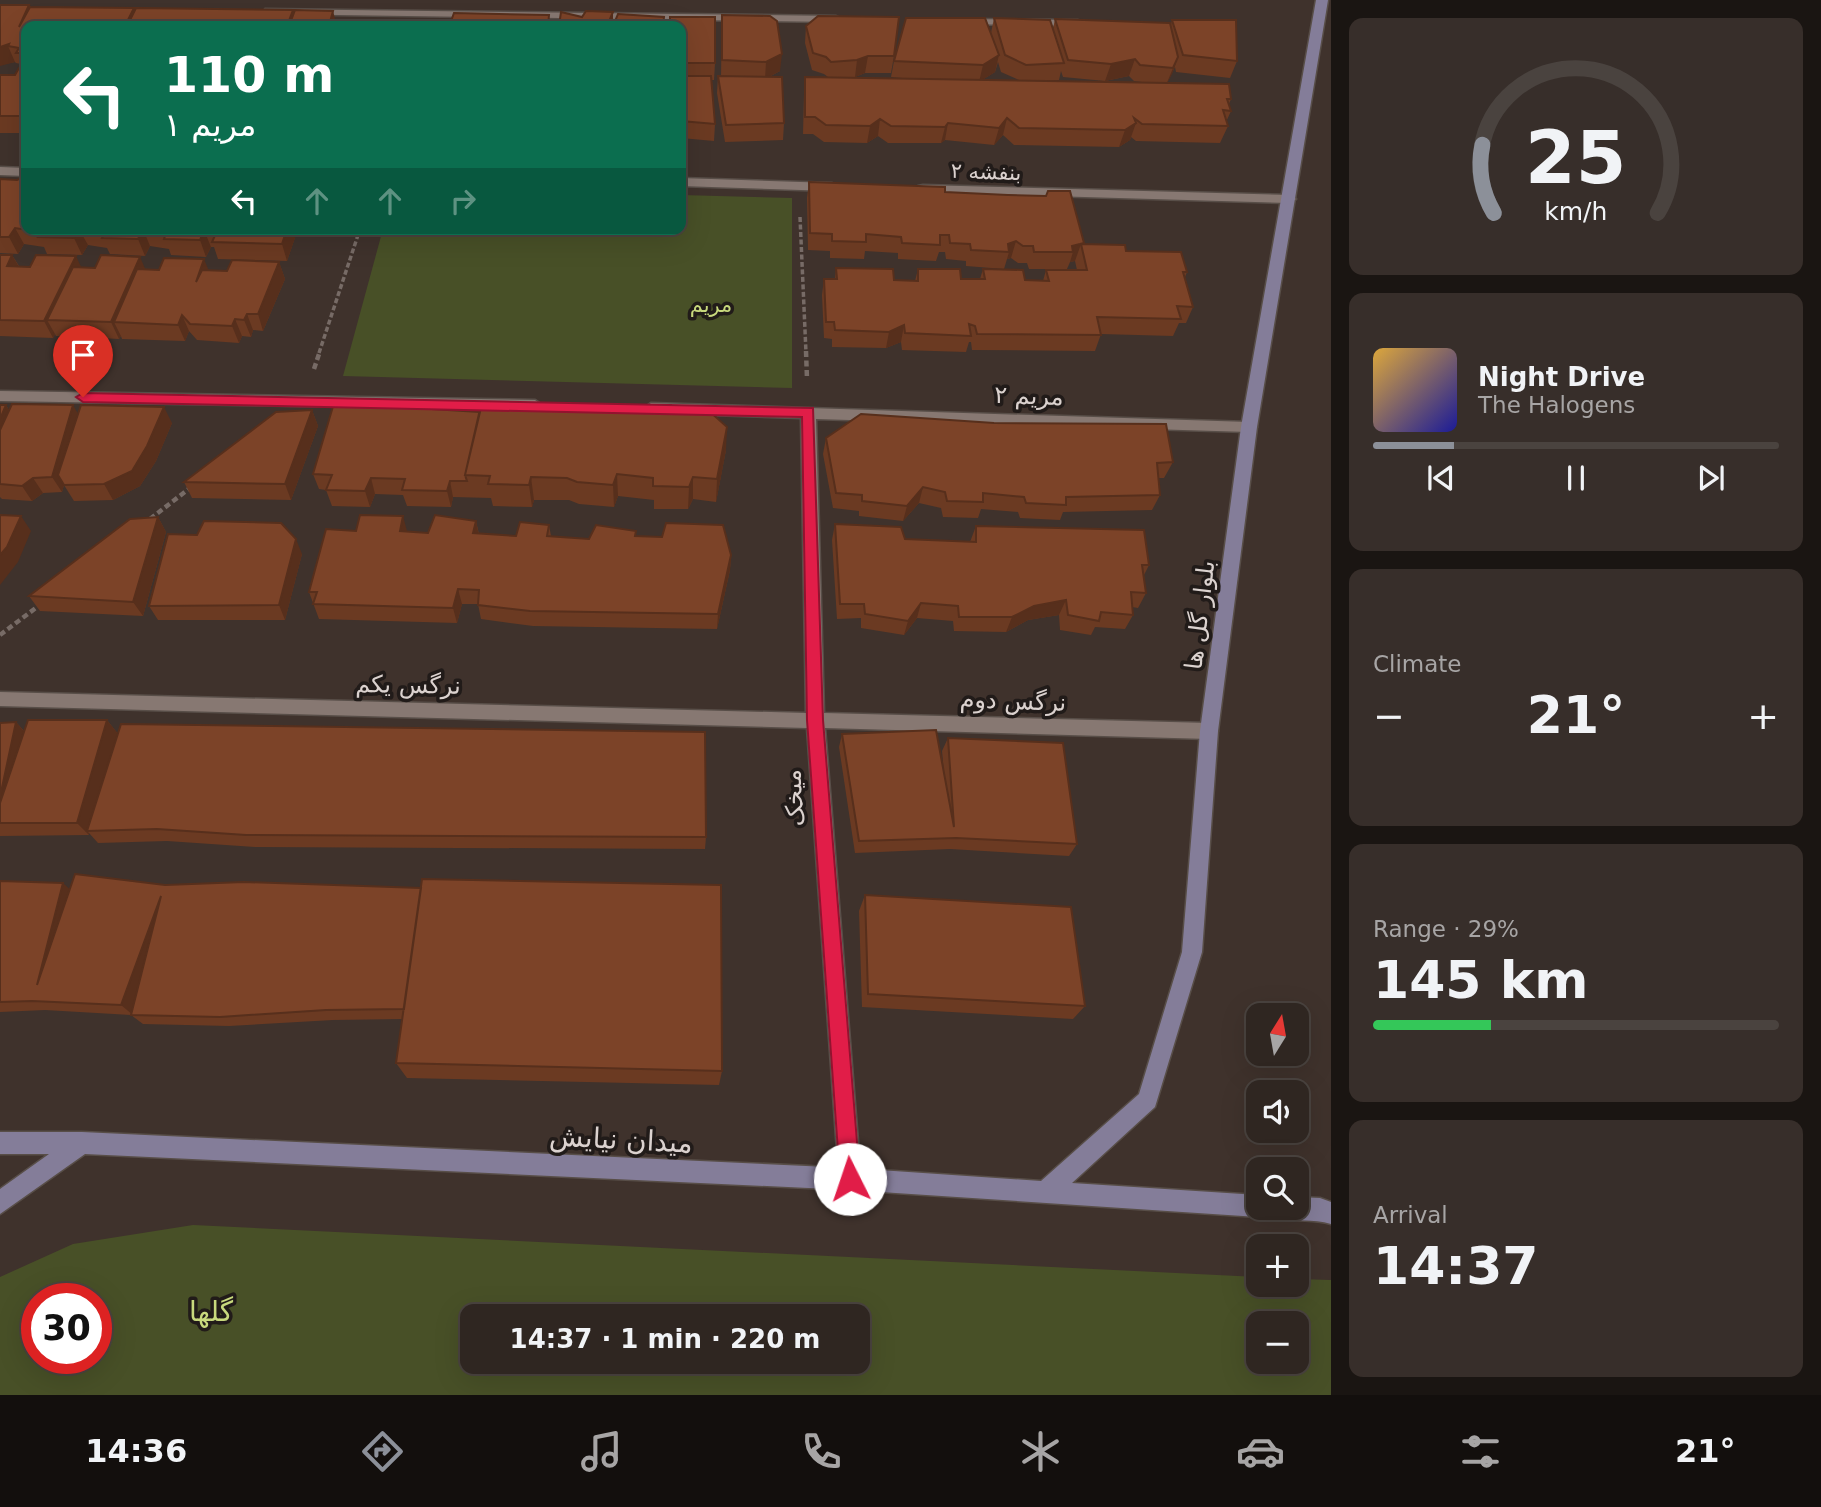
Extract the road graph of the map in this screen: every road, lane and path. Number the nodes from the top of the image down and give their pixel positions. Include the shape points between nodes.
1 (434, 0) edge
2 (1322, 0) edge
3 (251, 11) edge
4 (432, 13) junction
5 (849, 19) edge
6 (429, 21) edge
7 (947, 21) edge
8 (1086, 23) edge
9 (0, 171) edge
10 (21, 172) edge
11 (686, 182) edge
12 (799, 186) junction
13 (840, 187) edge
14 (908, 189) edge
15 (1290, 200) junction
16 (358, 235) edge
17 (0, 396) edge
18 (304, 400) junction
19 (549, 406) edge
20 (631, 408) edge
21 (808, 412) junction
22 (1249, 426) junction
23 (195, 484) edge
24 (141, 526) edge
25 (43, 602) edge
26 (0, 635) edge
27 (0, 699) edge
28 (815, 720) junction
29 (1209, 731) junction
30 (0, 1143) edge
31 (82, 1143) junction
32 (850, 1179) junction
33 (1047, 1191) junction
34 (0, 1203) edge
35 (1246, 1205) edge
36 (1309, 1209) edge
37 (1331, 1213) edge

1 - 4 street
2 - 15 main road, بلوار گل ها
3 - 4 street
4 - 5 street
4 - 6 street
7 - 8 street
9 - 10 street
11 - 12 street
12 - 13 street
12 - 21 path
14 - 15 street, بنفشه ۲
15 - 22 main road, بلوار گل ها
16 - 18 path
17 - 18 street
18 - 19 street
20 - 21 street, مریم ۲
21 - 22 street, مریم ۲
21 - 28 street, میخک
22 - 29 main road, بلوار گل ها
23 - 24 path
25 - 26 path
27 - 28 street, نرگس یکم
28 - 29 street, نرگس دوم
28 - 32 street, میخک
29 - 33 main road, بلوار گل ها via 1192,952 1148,1100
30 - 31 main road, میدان نیایش
31 - 32 main road, میدان نیایش
31 - 34 main road
32 - 33 main road, میدان نیایش
33 - 35 main road, میدان نیایش
36 - 37 main road

